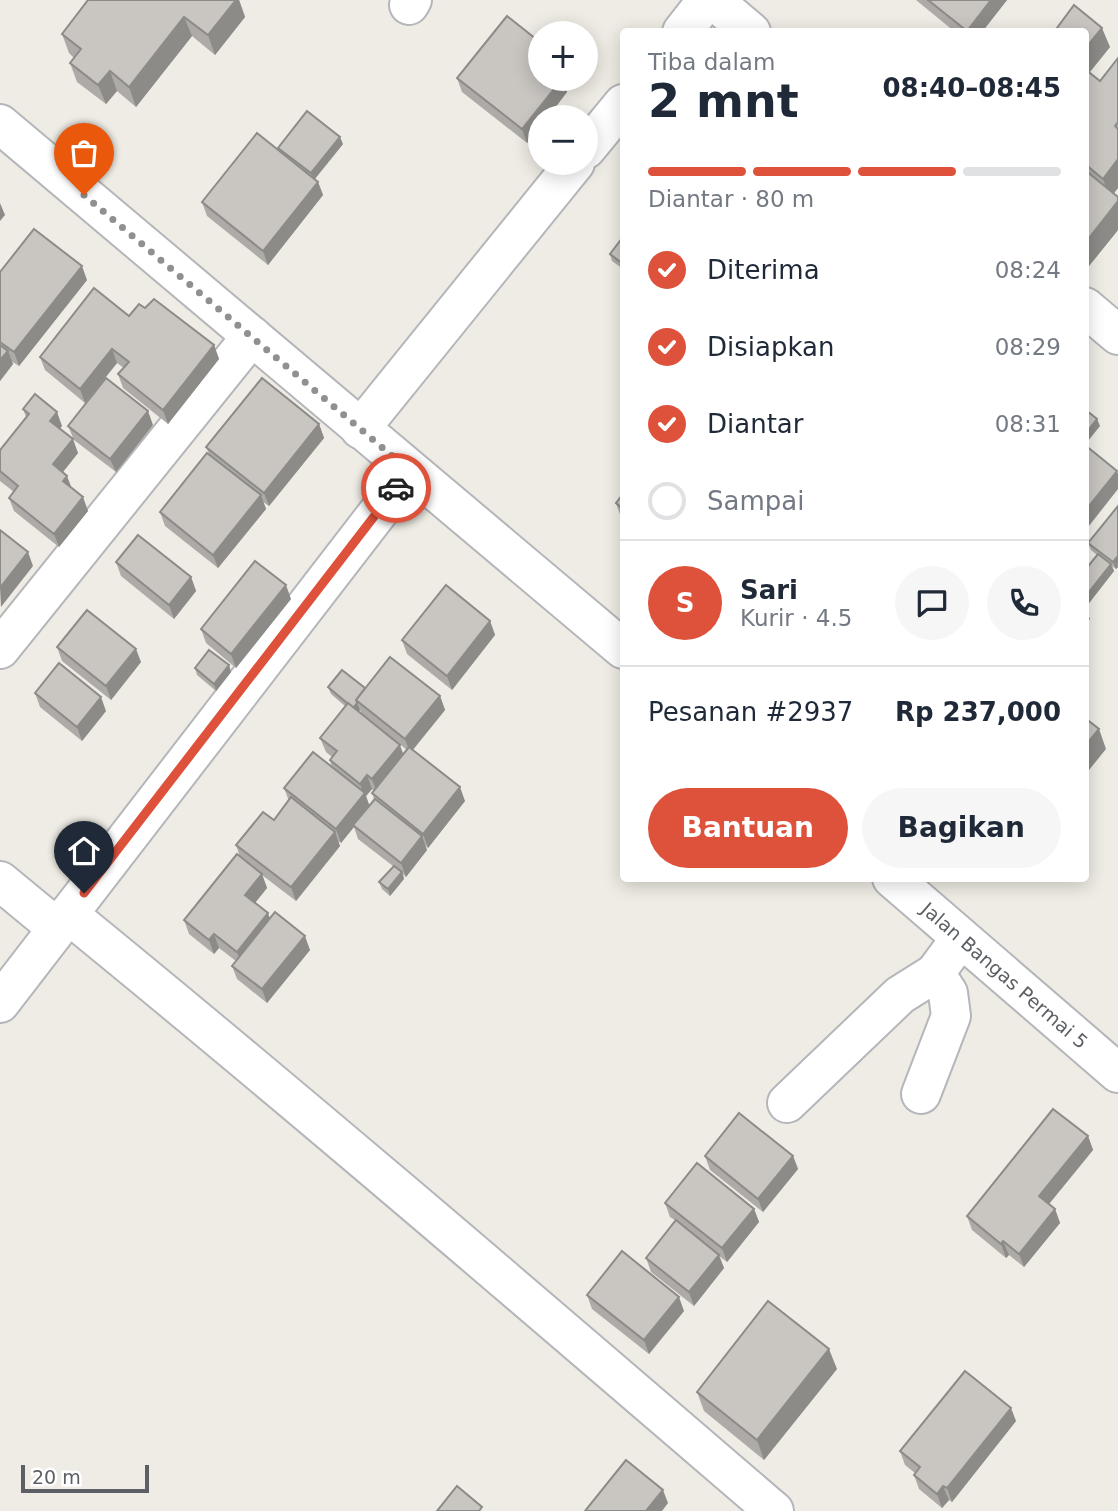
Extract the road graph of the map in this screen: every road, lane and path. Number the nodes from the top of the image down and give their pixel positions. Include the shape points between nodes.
1 (707, 0) edge
2 (713, 0) edge
3 (685, 28) edge
4 (746, 28) edge
5 (620, 108) edge
6 (0, 124) edge
7 (598, 134) edge
8 (565, 175) edge
9 (1089, 310) edge
10 (1118, 335) edge
11 (252, 336) junction
12 (360, 429) junction
13 (410, 471) junction
14 (620, 646) edge
15 (0, 649) edge
16 (0, 881) edge
17 (896, 882) edge
18 (62, 921) junction
19 (960, 939) junction
20 (935, 974) junction
21 (0, 1003) edge
22 (1118, 1073) edge
23 (920, 1094) dead end
24 (787, 1104) dead end
25 (774, 1511) edge

1 - 3 street
2 - 4 street
5 - 7 street
6 - 11 street
8 - 12 street
9 - 10 street
11 - 12 street
11 - 15 street
12 - 13 street
13 - 14 street
13 - 18 street
16 - 18 street
17 - 19 street, Jalan Bangas Permai 5
18 - 21 street
18 - 25 street via 408,1196
19 - 20 street
19 - 22 street, Jalan Bangas Permai 5
20 - 23 street via 948,993 951,1016
20 - 24 street via 900,995

